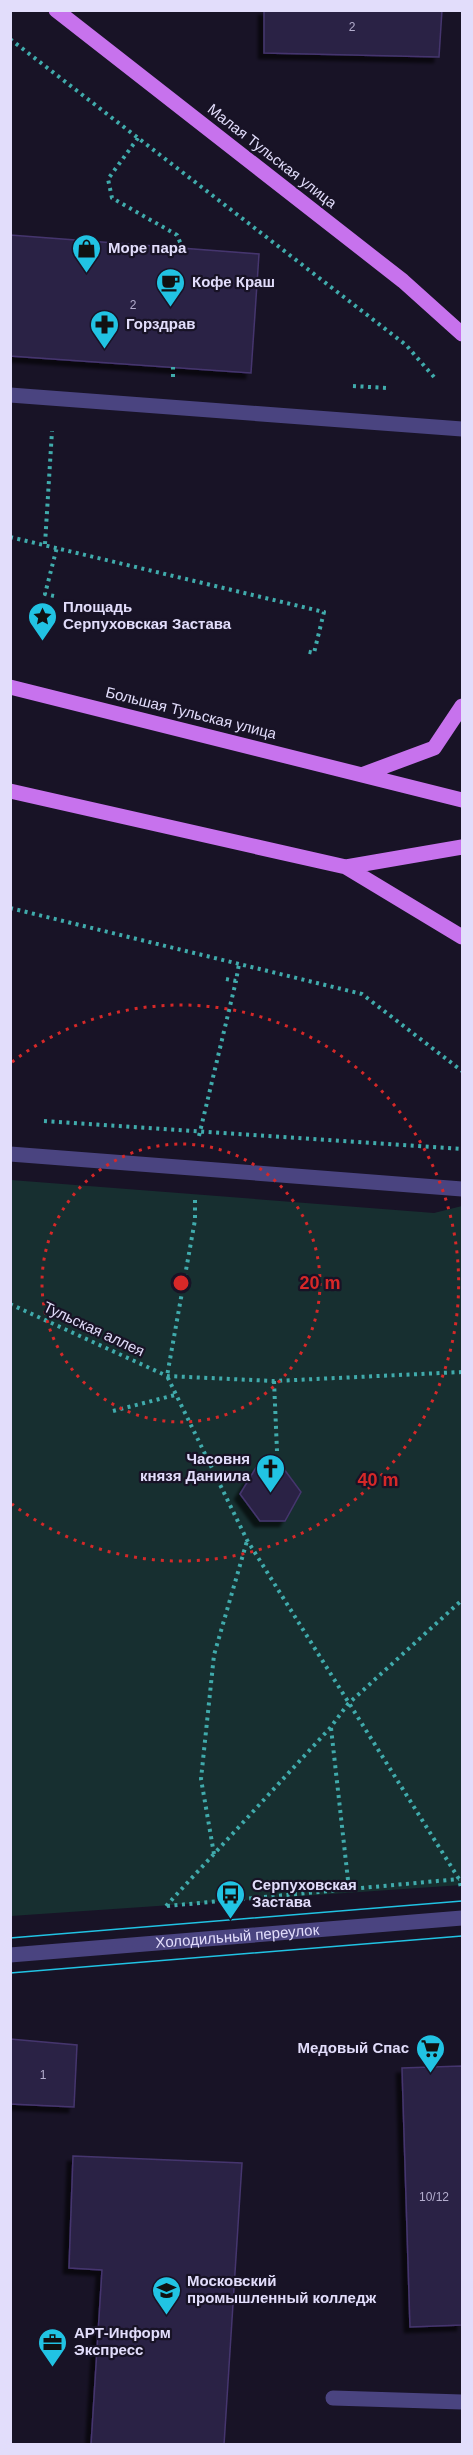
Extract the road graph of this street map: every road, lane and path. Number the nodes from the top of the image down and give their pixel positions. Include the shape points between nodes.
1 (56, 10) edge
2 (10, 39) edge
3 (138, 138) junction
4 (182, 247) dead end
5 (462, 334) edge
6 (434, 377) dead end
7 (10, 395) edge
8 (462, 429) edge
9 (52, 451) dead end
10 (10, 537) edge
11 (45, 544) junction
12 (57, 547) junction
13 (54, 596) dead end
14 (305, 651) dead end
15 (10, 687) edge
16 (462, 706) edge
17 (364, 774) junction
18 (10, 791) edge
19 (462, 800) edge
20 (462, 847) edge
21 (346, 867) junction
22 (10, 908) edge
23 (462, 937) edge
24 (239, 964) junction
25 (226, 979) dead end
26 (236, 981) junction
27 (462, 1071) edge
28 (34, 1120) dead end
29 (199, 1131) junction
30 (462, 1149) edge
31 (10, 1154) edge
32 (196, 1168) junction
33 (462, 1188) edge
34 (10, 1304) edge
35 (462, 1372) edge
36 (167, 1376) junction
37 (274, 1381) junction
38 (175, 1395) junction
39 (113, 1411) dead end
40 (277, 1451) dead end
41 (247, 1540) junction
42 (462, 1600) edge
43 (348, 1704) junction
44 (330, 1728) junction
45 (214, 1854) junction
46 (459, 1879) junction
47 (349, 1889) junction
48 (462, 1891) edge
49 (462, 1918) edge
50 (10, 1955) edge
51 (333, 2398) dead end
52 (462, 2402) edge

1 - 5 main road, Малая Тульская улица via 404,281
2 - 3 path
3 - 4 path via 108,179 112,198 177,235
3 - 6 path via 406,345
7 - 8 street
9 - 11 path
10 - 11 path
11 - 12 path
12 - 13 path via 45,594
12 - 14 path via 324,612 314,653
15 - 17 main road, Большая Тульская улица
16 - 17 main road via 434,748
17 - 19 main road
18 - 21 main road
20 - 21 main road
21 - 23 main road
22 - 24 path
24 - 26 path
24 - 27 path via 362,994
25 - 26 path
26 - 29 path
28 - 29 path
29 - 30 path
29 - 32 path
31 - 32 street
32 - 33 street
32 - 36 path via 195,1220
34 - 36 path, Тульская аллея
35 - 37 path
36 - 37 path
36 - 38 path
37 - 40 path
38 - 39 path
38 - 41 path
41 - 43 path
41 - 45 path via 214,1655 201,1779
42 - 43 path
43 - 44 path
43 - 46 path
44 - 45 path
44 - 47 path
45 - 47 path via 166,1906
46 - 47 path
46 - 48 path
49 - 50 street, Холодильный переулок
51 - 52 street

